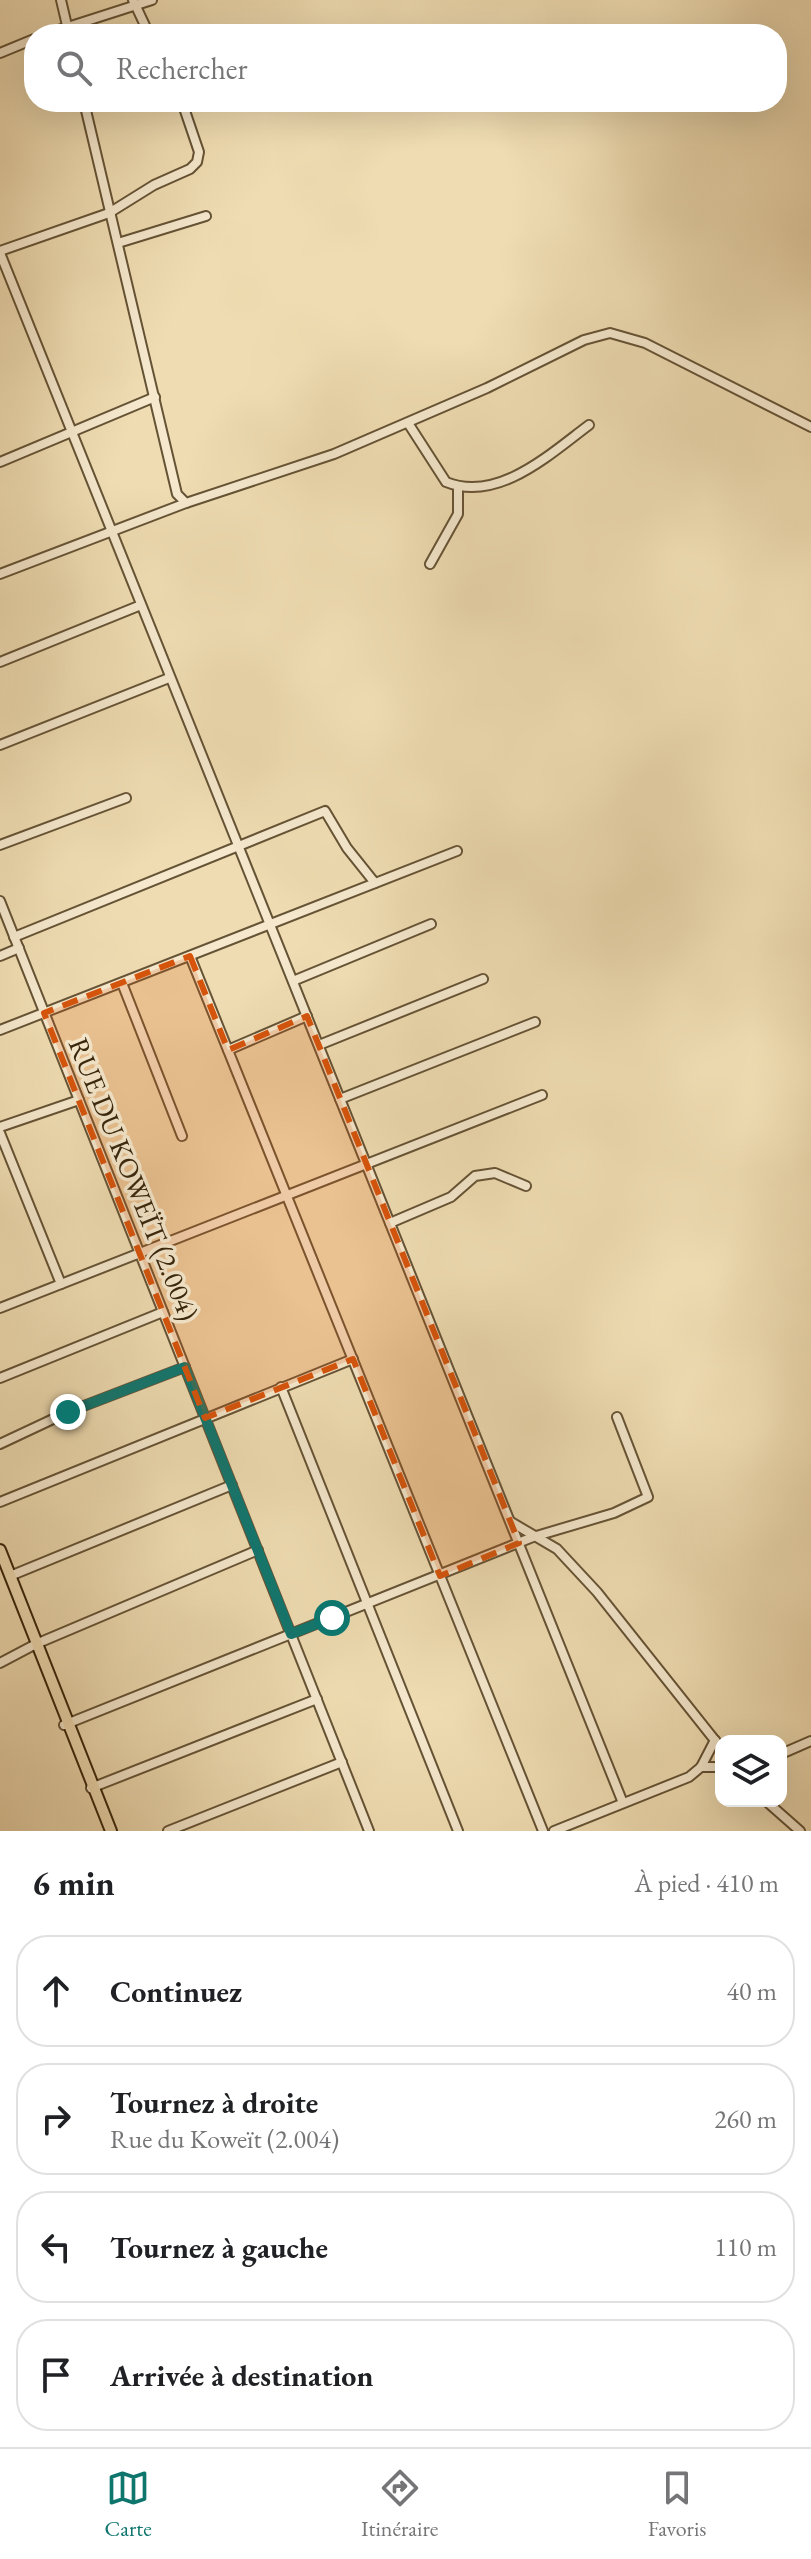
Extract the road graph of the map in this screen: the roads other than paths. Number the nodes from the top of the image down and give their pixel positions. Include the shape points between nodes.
1 (61, 0) edge
2 (152, 0) edge
3 (134, 3) edge
4 (67, 24) edge
5 (83, 24) edge
6 (144, 24) edge
7 (24, 43) edge
8 (0, 53) edge
9 (86, 112) edge
10 (186, 112) edge
11 (109, 213) junction
12 (206, 216) dead end
13 (118, 243) junction
14 (0, 252) edge
15 (155, 397) junction
16 (408, 423) junction
17 (589, 425) dead end
18 (811, 427) edge
19 (73, 434) junction
20 (0, 462) edge
21 (458, 487) junction
22 (186, 503) junction
23 (112, 531) junction
24 (430, 564) dead end
25 (0, 574) edge
26 (141, 605) junction
27 (0, 662) edge
28 (169, 678) junction
29 (0, 745) edge
30 (126, 798) dead end
31 (0, 845) edge
32 (239, 847) junction
33 (457, 851) dead end
34 (375, 883) junction
35 (0, 901) edge
36 (431, 924) dead end
37 (270, 925) junction
38 (14, 937) junction
39 (19, 948) junction
40 (0, 956) edge
41 (190, 956) junction
42 (483, 979) dead end
43 (293, 981) junction
44 (122, 983) junction
45 (44, 1013) junction
46 (307, 1016) junction
47 (535, 1022) dead end
48 (0, 1030) edge
49 (319, 1045) junction
50 (228, 1050) junction
51 (542, 1095) dead end
52 (340, 1099) junction
53 (79, 1100) junction
54 (0, 1130) edge
55 (182, 1136) dead end
56 (366, 1164) junction
57 (526, 1186) dead end
58 (287, 1195) junction
59 (390, 1223) junction
60 (140, 1253) junction
61 (61, 1284) junction
62 (0, 1308) edge
63 (163, 1312) junction
64 (353, 1359) junction
65 (185, 1367) junction
66 (0, 1378) edge
67 (281, 1387) junction
68 (617, 1417) dead end
69 (205, 1418) junction
70 (0, 1444) edge
71 (232, 1485) junction
72 (0, 1502) edge
73 (509, 1520) junction
74 (533, 1537) junction
75 (519, 1543) junction
76 (0, 1550) edge
77 (258, 1550) junction
78 (0, 1567) edge
79 (10, 1576) junction
80 (440, 1576) junction
81 (367, 1604) junction
82 (291, 1634) junction
83 (34, 1645) junction
84 (0, 1663) edge
85 (317, 1699) junction
86 (66, 1724) junction
87 (715, 1740) edge
88 (811, 1741) edge
89 (715, 1748) edge
90 (787, 1751) edge
91 (342, 1762) junction
92 (701, 1767) junction
93 (715, 1767) edge
94 (91, 1788) junction
95 (623, 1803) junction
96 (773, 1807) edge
97 (369, 1829) edge
98 (109, 1831) edge
99 (168, 1831) edge
100 (358, 1831) edge
101 (458, 1831) edge
102 (543, 1831) edge
103 (554, 1831) edge
104 (800, 1831) edge

1 - 4 street
2 - 3 street
3 - 5 street
3 - 6 street
7 - 8 street
9 - 11 street
10 - 11 street via 197,162
11 - 13 street
11 - 14 street
12 - 13 street
13 - 15 street
14 - 19 street
15 - 19 street
15 - 22 street via 177,494
16 - 18 street via 584,340 610,333 656,348
16 - 21 street via 446,482
16 - 22 street via 334,454
17 - 21 street via 526,471 489,485
19 - 20 street
19 - 23 street
21 - 24 street via 458,514
22 - 23 street
23 - 25 street
23 - 26 street
26 - 27 street
26 - 28 street
28 - 29 street
28 - 32 street
30 - 31 street
32 - 34 street via 325,811
32 - 37 street
32 - 38 street
33 - 34 street
34 - 37 street
35 - 38 street, RUE DU KOWEÏT (2.004)
36 - 43 street
37 - 41 street
37 - 43 street
38 - 39 street, RUE DU KOWEÏT (2.004)
39 - 40 street
39 - 45 street, RUE DU KOWEÏT (2.004)
41 - 44 street
41 - 50 street
42 - 49 street
43 - 46 street
44 - 45 street
44 - 55 street
45 - 48 street
45 - 53 street, RUE DU KOWEÏT (2.004)
46 - 49 street
46 - 50 street
47 - 52 street
49 - 52 street
50 - 58 street
51 - 56 street
52 - 56 street
53 - 54 street
53 - 60 street, RUE DU KOWEÏT (2.004)
54 - 61 street
56 - 58 street
56 - 59 street
57 - 59 street via 495,1173 475,1176 449,1198
58 - 60 street
58 - 64 street
59 - 73 street
60 - 61 street
60 - 63 street, RUE DU KOWEÏT (2.004)
61 - 62 street
63 - 65 street, RUE DU KOWEÏT (2.004)
63 - 66 street
64 - 67 street
64 - 80 street
65 - 69 street, RUE DU KOWEÏT (2.004)
65 - 70 street
67 - 69 street
67 - 81 street
68 - 74 street via 648,1497
69 - 71 street, RUE DU KOWEÏT (2.004)
69 - 72 street
71 - 77 street, RUE DU KOWEÏT (2.004)
71 - 79 street
73 - 74 street
73 - 75 street
74 - 75 street
74 - 87 street via 557,1549 597,1592
75 - 80 street
75 - 95 street
76 - 79 main road
77 - 82 street, RUE DU KOWEÏT (2.004)
77 - 83 street
78 - 83 main road
79 - 83 main road
80 - 81 street
80 - 102 street
81 - 82 street
81 - 101 street
82 - 85 street, RUE DU KOWEÏT (2.004)
82 - 86 street
83 - 84 street
83 - 86 main road
85 - 91 street, RUE DU KOWEÏT (2.004)
85 - 94 street
86 - 94 main road
88 - 90 street
89 - 92 street
91 - 97 street, RUE DU KOWEÏT (2.004)
91 - 99 street
92 - 93 street
92 - 95 street via 689,1777
94 - 98 main road
95 - 103 street
96 - 104 street
97 - 100 street

